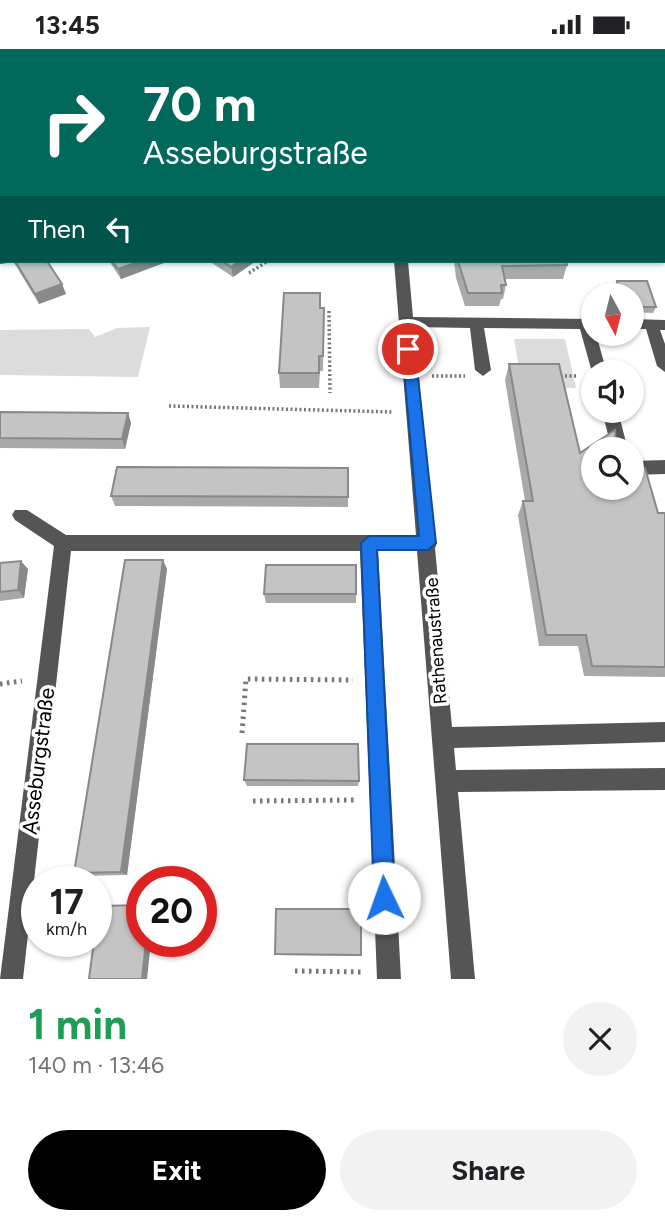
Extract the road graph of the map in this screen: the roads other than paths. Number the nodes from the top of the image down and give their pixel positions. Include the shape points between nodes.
1 (401, 263) edge
2 (406, 322) junction
3 (476, 322) junction
4 (581, 324) edge
5 (658, 325) edge
6 (665, 366) edge
7 (483, 370) road end
8 (665, 467) edge
9 (644, 468) edge
10 (20, 515) dead end
11 (63, 543) junction
12 (369, 543) junction
13 (428, 543) junction
14 (665, 731) edge
15 (443, 738) junction
16 (665, 779) edge
17 (447, 781) junction
18 (388, 975) edge
19 (11, 979) edge
20 (463, 979) edge

1 - 2 street, Rathenaustraße
2 - 3 street
2 - 13 street, Rathenaustraße
3 - 4 street
3 - 7 street
5 - 6 street
8 - 9 street
10 - 11 street
11 - 12 street
11 - 19 street, Asseburgstraße
12 - 13 street
12 - 18 street
13 - 15 street, Rathenaustraße
14 - 15 street
15 - 17 street, Rathenaustraße
16 - 17 street
17 - 20 street, Rathenaustraße

